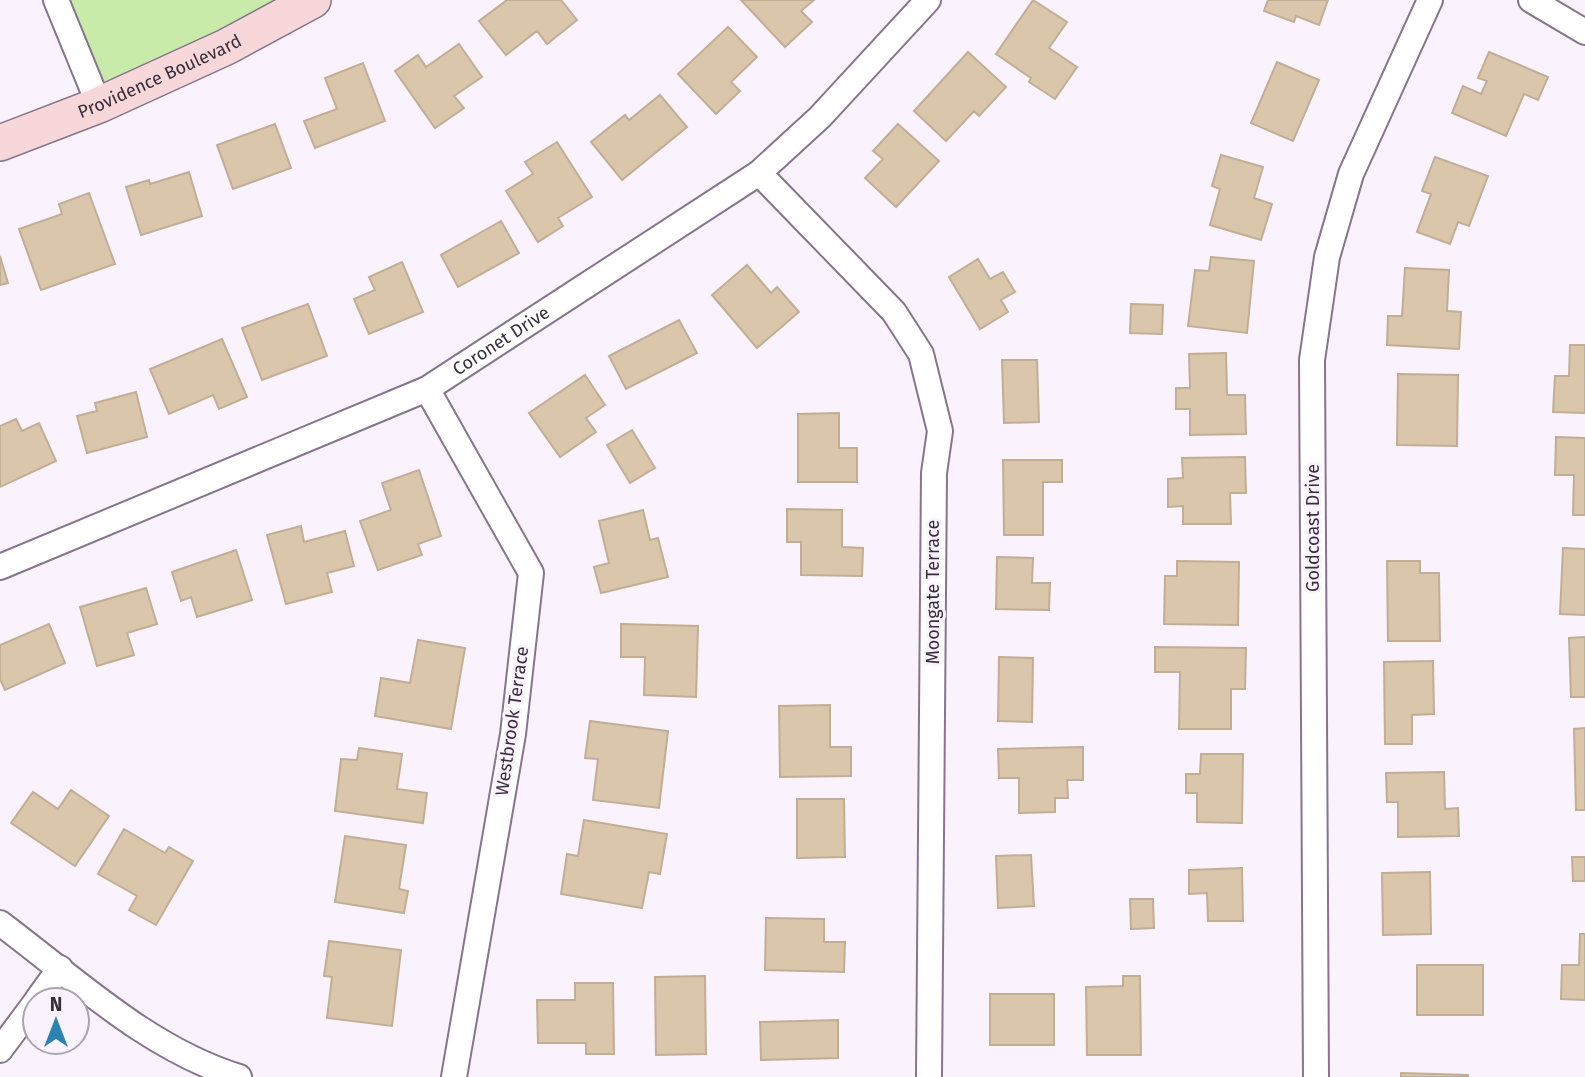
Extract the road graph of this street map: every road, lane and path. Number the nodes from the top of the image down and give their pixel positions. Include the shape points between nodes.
1 (56, 0) edge
2 (313, 0) edge
3 (928, 0) edge
4 (1430, 0) edge
5 (1531, 0) edge
6 (1585, 32) edge
7 (99, 105) junction
8 (0, 143) edge
9 (759, 173) junction
10 (426, 389) junction
11 (0, 567) edge
12 (0, 923) edge
13 (60, 968) junction
14 (47, 986) edge
15 (21, 1021) edge
16 (0, 1050) edge
17 (239, 1077) edge
18 (454, 1077) edge
19 (929, 1077) edge
20 (1316, 1077) edge

1 - 7 street
2 - 7 main road, Providence Boulevard via 226,47
3 - 9 street, Coronet Drive via 820,117
4 - 20 street, Goldcoast Drive via 1351,174 1327,257 1312,360
5 - 6 street
7 - 8 main road, Providence Boulevard
9 - 10 street, Coronet Drive
9 - 19 street, Moongate Terrace via 894,312 922,354 940,430 934,473
10 - 11 street, Coronet Drive
10 - 18 street, Westbrook Terrace via 531,573 513,734
12 - 13 street
13 - 14 street
13 - 17 street via 132,1025 207,1067
15 - 16 street

